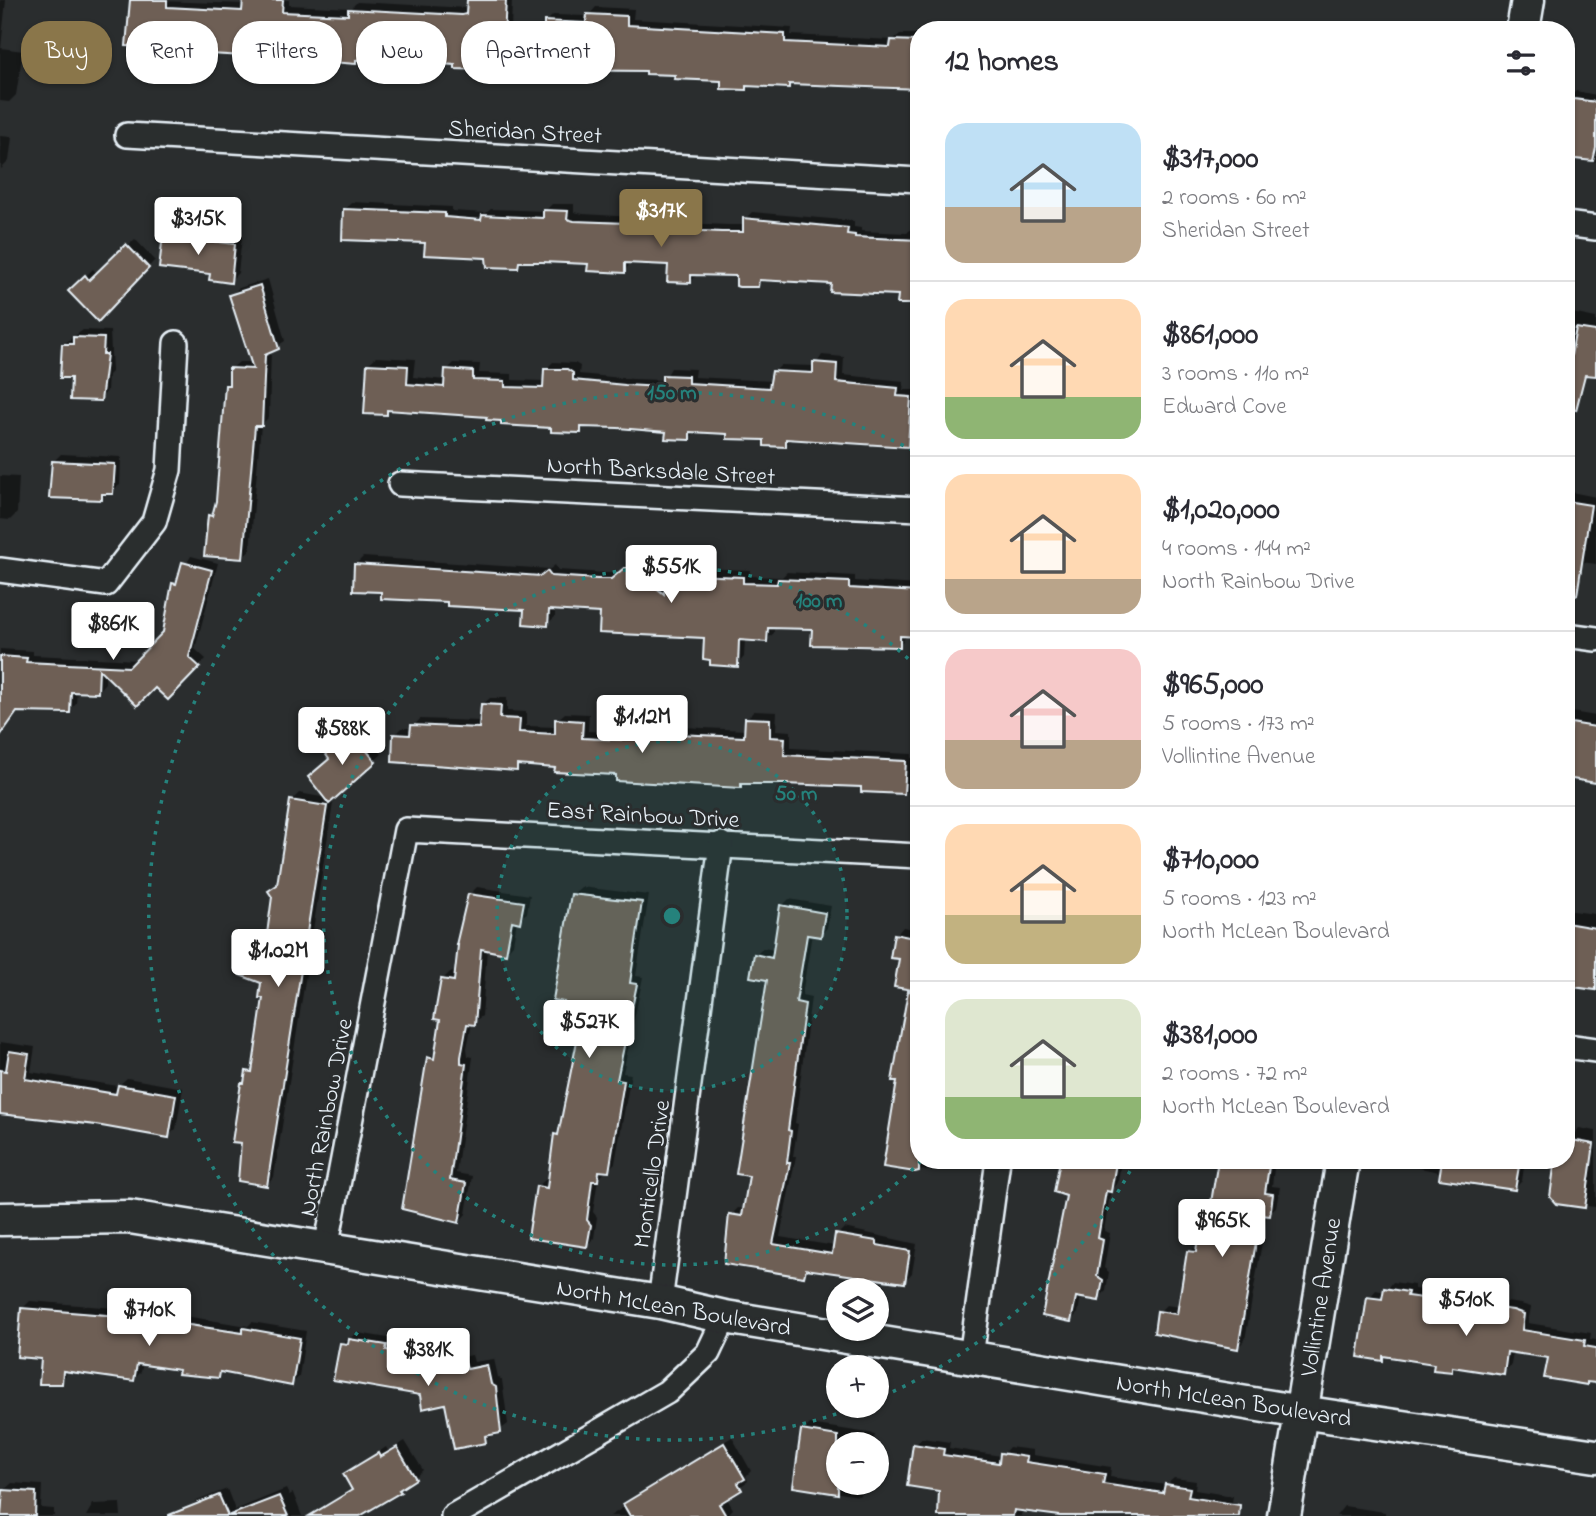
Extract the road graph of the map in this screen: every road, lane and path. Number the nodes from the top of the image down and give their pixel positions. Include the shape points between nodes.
1 (1528, 0) edge
2 (1524, 21) edge
3 (127, 135) dead end
4 (910, 179) edge
5 (1575, 226) edge
6 (1596, 229) edge
7 (176, 343) dead end
8 (400, 484) dead end
9 (910, 509) edge
10 (0, 570) edge
11 (1575, 636) edge
12 (1596, 639) edge
13 (406, 830) joint
14 (721, 844) junction
15 (910, 855) edge
16 (1575, 1047) edge
17 (1596, 1050) edge
18 (997, 1169) edge
19 (1342, 1169) edge
20 (0, 1219) edge
21 (326, 1248) junction
22 (660, 1303) junction
23 (725, 1317) junction
24 (971, 1357) junction
25 (1301, 1412) junction
26 (1596, 1456) edge
27 (453, 1516) edge
28 (1284, 1516) edge

1 - 2 main road
3 - 4 street, Sheridan Street
5 - 6 street
7 - 10 street via 169,470 154,522 106,584
8 - 9 street, North Barksdale Street
11 - 12 street
13 - 14 street, East Rainbow Drive
13 - 21 street, North Rainbow Drive
14 - 15 street, East Rainbow Drive
14 - 22 street, Monticello Drive
16 - 17 street
18 - 24 street
19 - 25 main road, Vollintine Avenue
20 - 21 main road, North McLean Boulevard via 130,1217
21 - 22 main road, North McLean Boulevard
22 - 23 main road, North McLean Boulevard
23 - 24 main road, North McLean Boulevard
23 - 27 street via 708,1353 667,1392
24 - 25 main road, North McLean Boulevard
25 - 26 main road, North McLean Boulevard
25 - 28 main road, Vollintine Avenue

